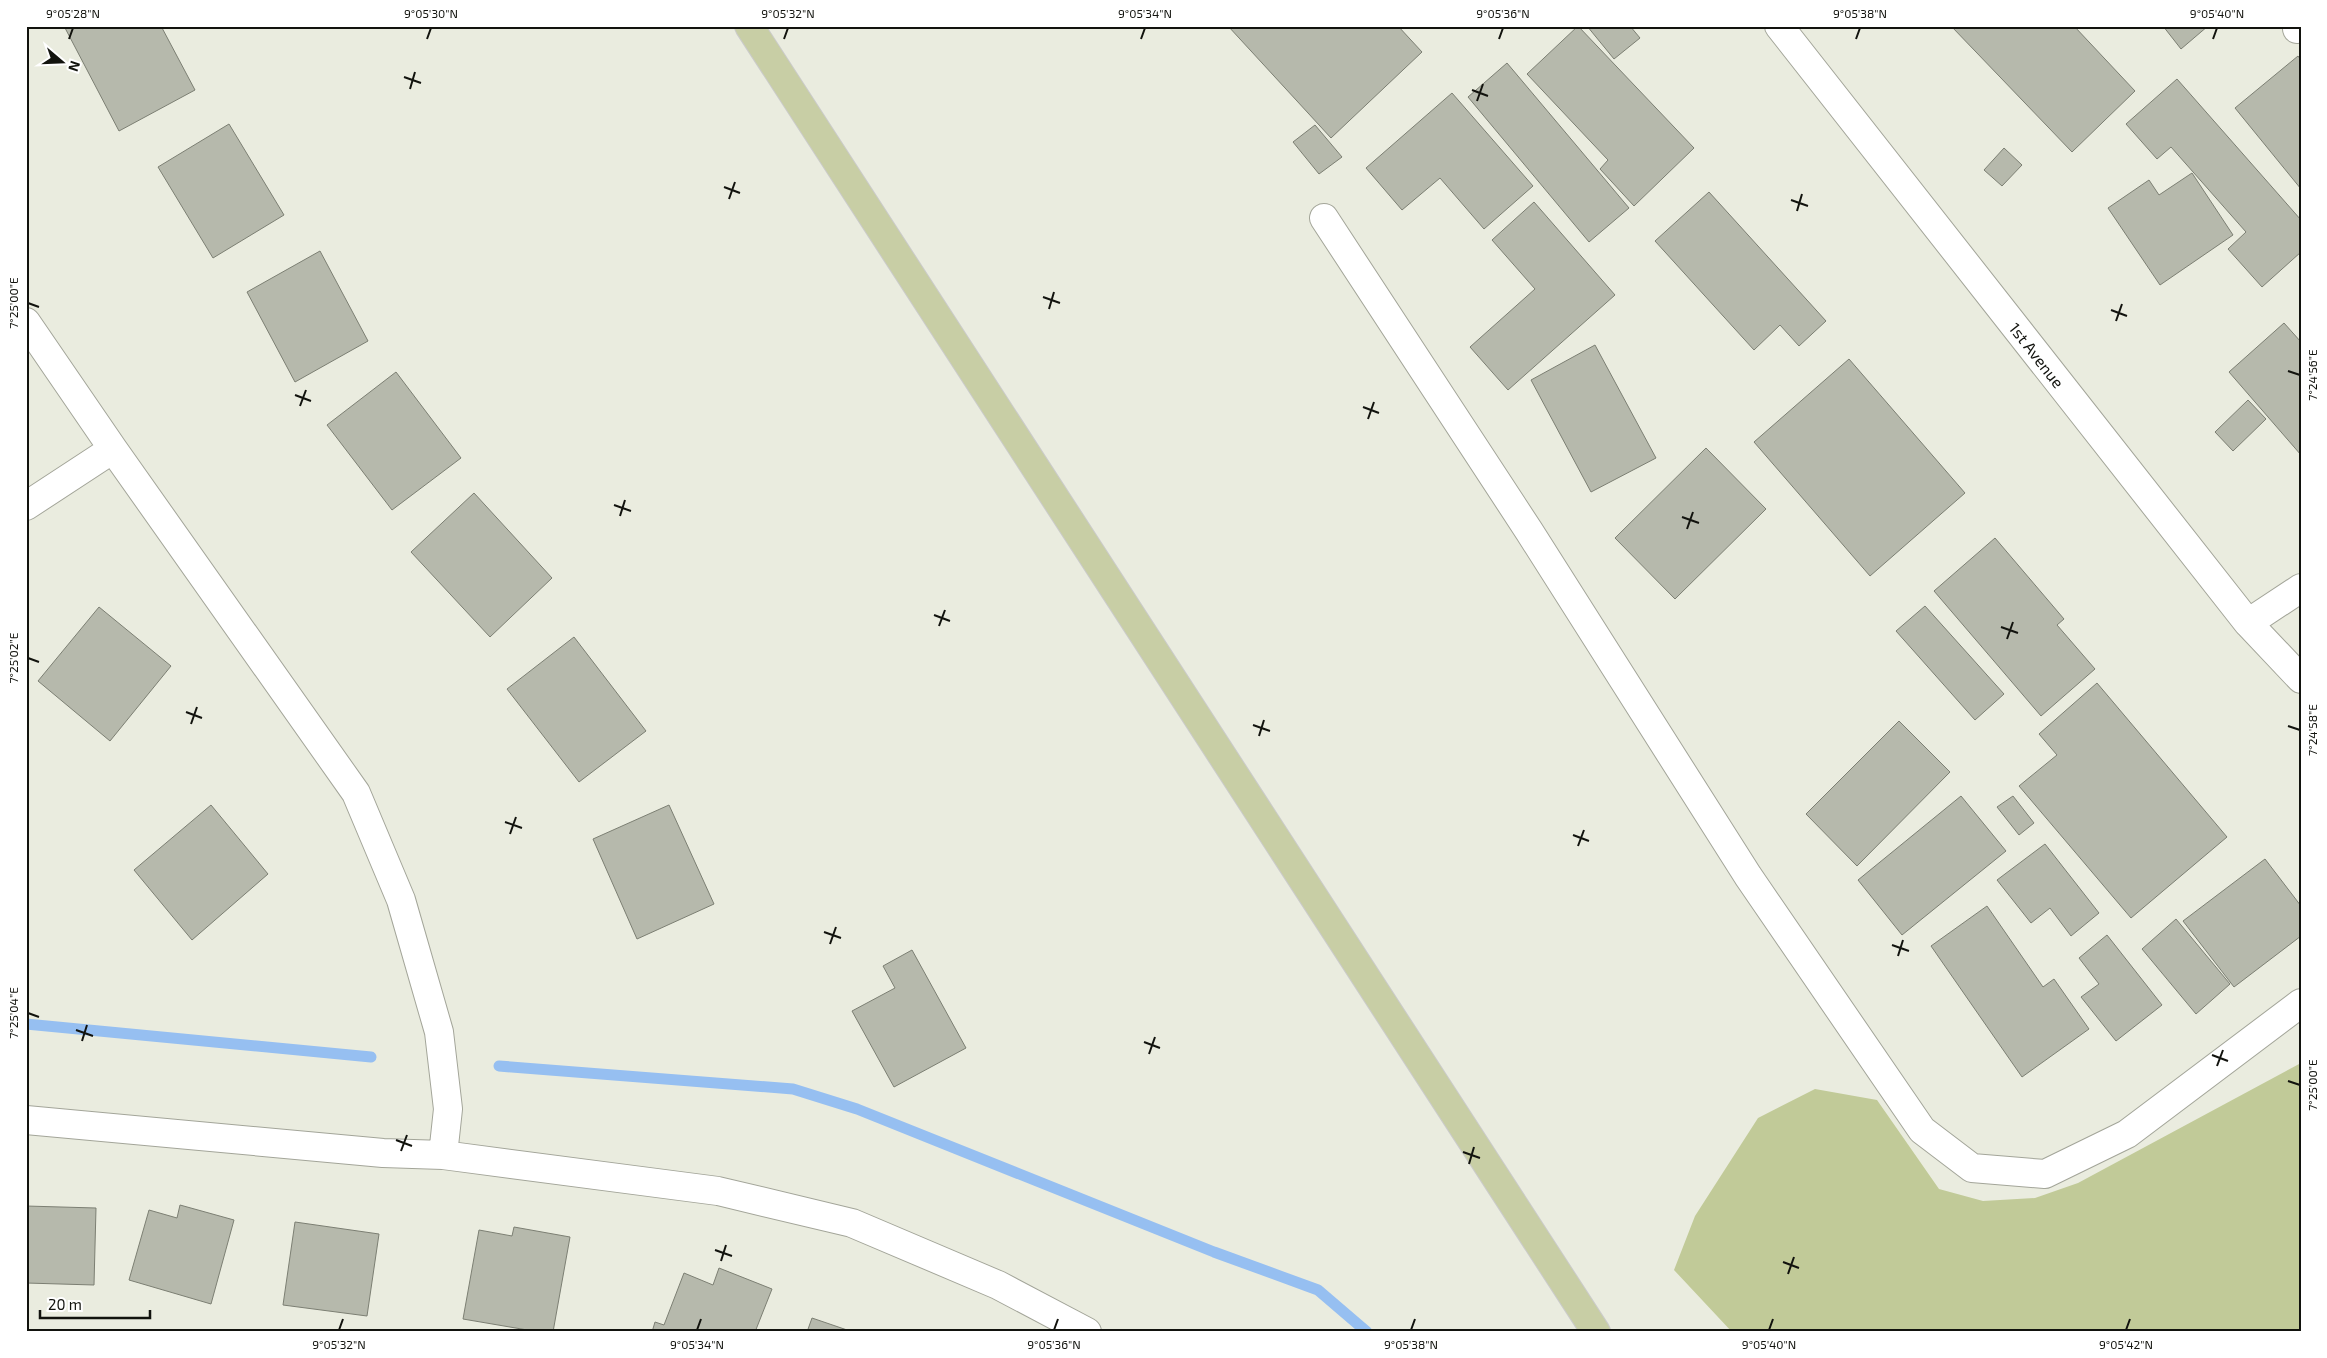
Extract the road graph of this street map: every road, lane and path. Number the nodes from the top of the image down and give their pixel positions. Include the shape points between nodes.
1 (749, 26) edge
2 (1779, 26) edge
3 (1324, 218) dead end
4 (26, 322) edge
5 (113, 449) junction
6 (26, 506) edge
7 (2301, 588) edge
8 (2248, 623) junction
9 (2301, 679) edge
10 (2301, 1003) edge
11 (26, 1120) edge
12 (443, 1155) junction
13 (1087, 1332) edge
14 (1596, 1332) edge

1 - 14 main road
2 - 8 street, 1st Avenue
3 - 10 street via 1529,531 1748,876 1922,1130 1972,1168 2045,1174 2127,1134
4 - 5 street
5 - 6 street
5 - 12 street via 356,793 401,900 439,1032 448,1109
7 - 8 street
8 - 9 street, 1st Avenue
11 - 12 street via 383,1153
12 - 13 street via 718,1191 852,1223 998,1286

